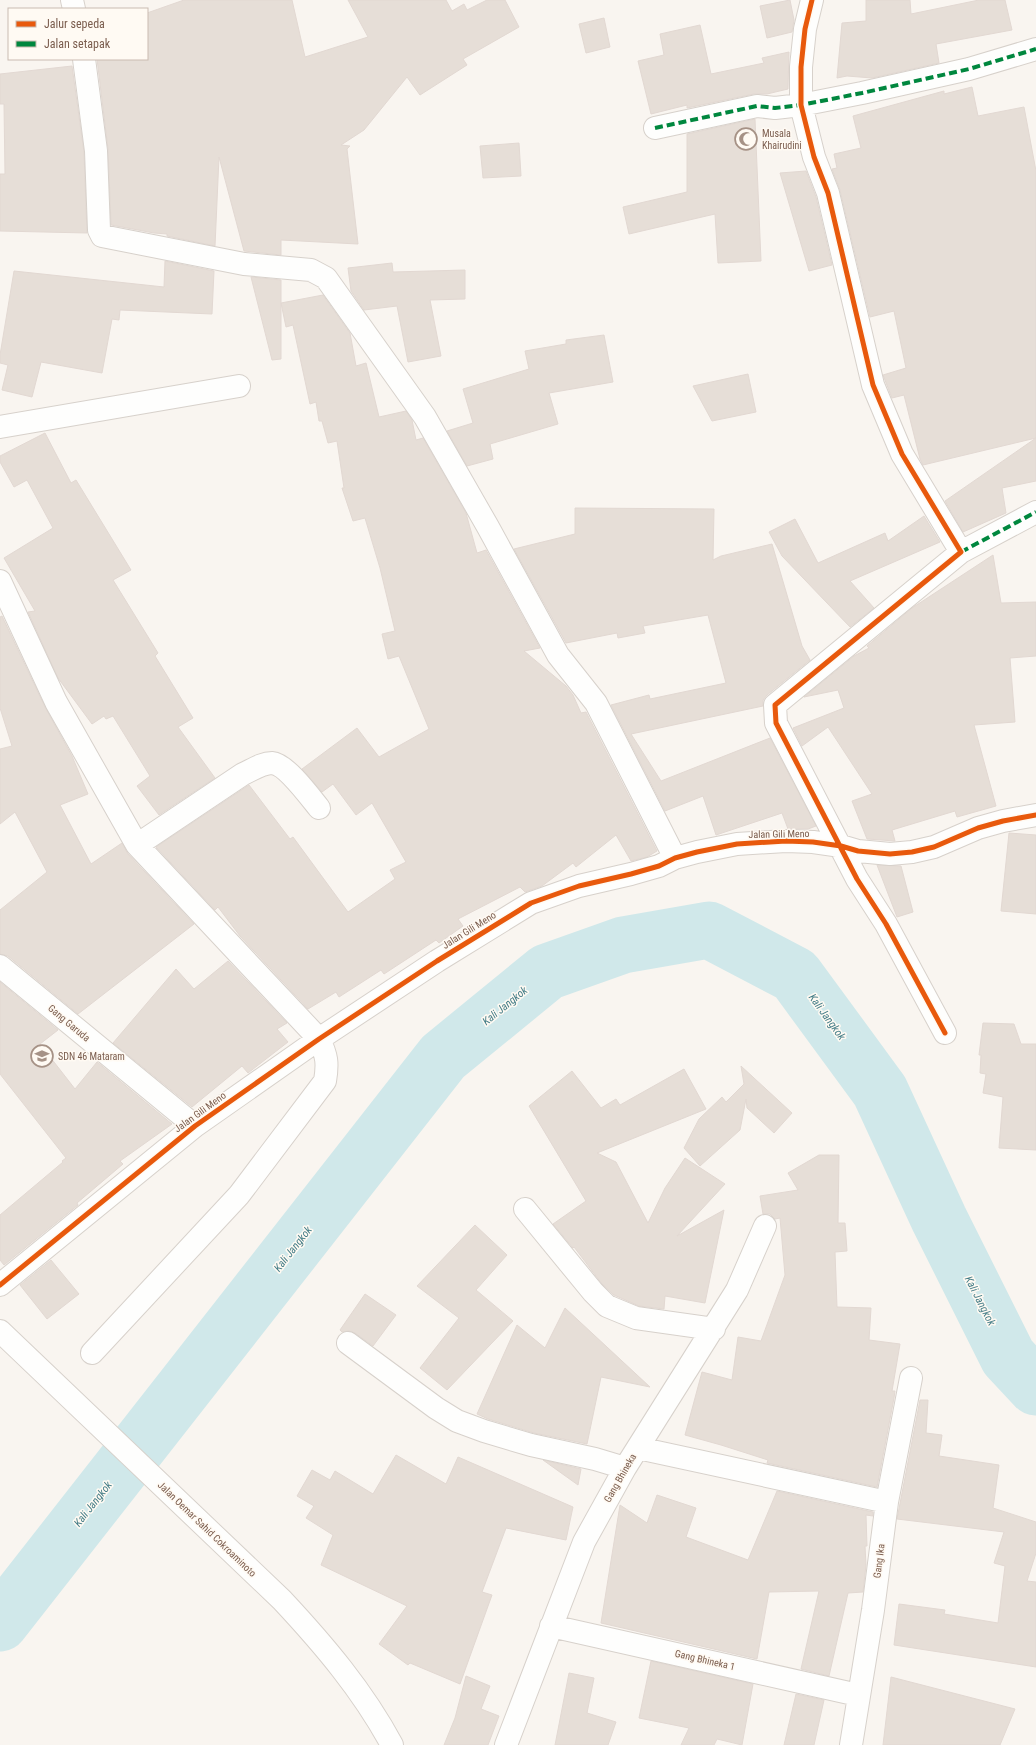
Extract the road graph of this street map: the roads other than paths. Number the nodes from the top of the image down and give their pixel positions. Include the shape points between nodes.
1 (812, 0) edge
2 (1036, 49) edge
3 (84, 60) edge
4 (801, 105) junction
5 (655, 128) dead end
6 (239, 386) dead end
7 (0, 427) edge
8 (1036, 512) edge
9 (961, 552) junction
10 (0, 581) edge
11 (320, 808) dead end
12 (1036, 815) edge
13 (137, 845) junction
14 (841, 846) junction
15 (674, 858) junction
16 (0, 966) edge
17 (945, 1033) dead end
18 (319, 1039) junction
19 (195, 1126) junction
20 (525, 1209) dead end
21 (765, 1226) dead end
22 (0, 1285) edge
23 (714, 1329) junction
24 (0, 1331) edge
25 (348, 1343) dead end
26 (92, 1353) dead end
27 (911, 1378) dead end
28 (638, 1448) junction
29 (625, 1468) junction
30 (887, 1502) junction
31 (551, 1626) junction
32 (858, 1695) junction
33 (392, 1745) edge
34 (506, 1745) edge
35 (851, 1745) edge

1 - 4 street via 805,29
2 - 4 street via 969,69
3 - 15 street via 96,151 99,230 102,236 244,264 311,270 326,278 425,417 558,655 596,703
4 - 5 street via 775,108 757,106
4 - 9 street via 814,157 828,193 873,385 902,454
6 - 7 street
8 - 9 street
9 - 14 street via 775,705 776,723
10 - 13 street via 56,702
11 - 13 street via 283,767 274,763 262,765 243,774
12 - 14 street, Jalan Gili Meno via 984,826 934,847 912,852 890,854 858,851
13 - 18 street
14 - 15 street, Jalan Gili Meno via 806,842 759,842 715,848
14 - 17 street via 857,879 886,924
15 - 18 street, Jalan Gili Meno via 659,866 579,886 531,903
16 - 19 street, Gang Garuda
18 - 19 street, Jalan Gili Meno
18 - 26 street via 326,1053 328,1066 325,1081 239,1196
19 - 22 street, Jalan Gili Meno
20 - 23 street via 607,1306 636,1318
21 - 23 street, Gang Bhineka via 737,1290
23 - 28 street, Gang Bhineka
24 - 33 street, Jalan Oemar Sahid Cokroaminoto via 282,1600 354,1684
25 - 29 street via 457,1421 531,1445
27 - 30 street, Gang Ika
28 - 29 street, Gang Bhineka
28 - 30 street
29 - 31 street, Gang Bhineka via 584,1542
30 - 32 street, Gang Ika via 873,1610
31 - 32 street, Gang Bhineka 1
31 - 34 street, Gang Bhineka
32 - 35 street, Gang Ika

